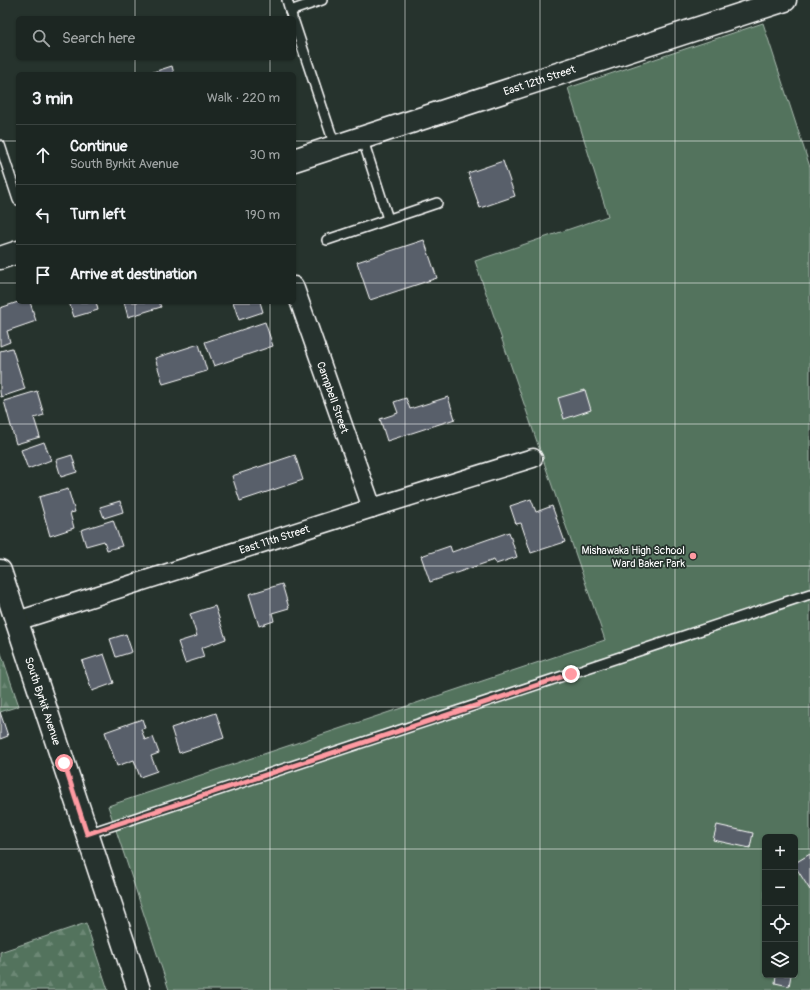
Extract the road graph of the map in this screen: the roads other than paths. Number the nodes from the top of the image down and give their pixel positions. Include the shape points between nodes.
1 (287, 0) edge
2 (322, 0) edge
3 (785, 0) edge
4 (291, 14) edge
5 (296, 28) edge
6 (362, 137) junction
7 (0, 145) edge
8 (335, 146) junction
9 (296, 159) edge
10 (16, 194) edge
11 (437, 203) dead end
12 (388, 219) junction
13 (327, 240) dead end
14 (16, 253) edge
15 (0, 258) edge
16 (296, 292) edge
17 (533, 458) dead end
18 (372, 508) junction
19 (0, 571) edge
20 (810, 594) edge
21 (17, 621) junction
22 (87, 834) junction
23 (139, 990) edge

1 - 4 lane
2 - 4 lane
3 - 6 street, East 12th Street
5 - 8 lane
6 - 8 street, East 12th Street
6 - 12 lane
7 - 10 lane
8 - 9 street, East 12th Street
11 - 12 lane
12 - 13 lane
14 - 15 street
16 - 18 street, Campbell Street
17 - 18 street, East 11th Street
18 - 21 street, East 11th Street
19 - 21 street, South Byrkit Avenue
20 - 22 lane
21 - 22 street, South Byrkit Avenue
22 - 23 street, South Byrkit Avenue

